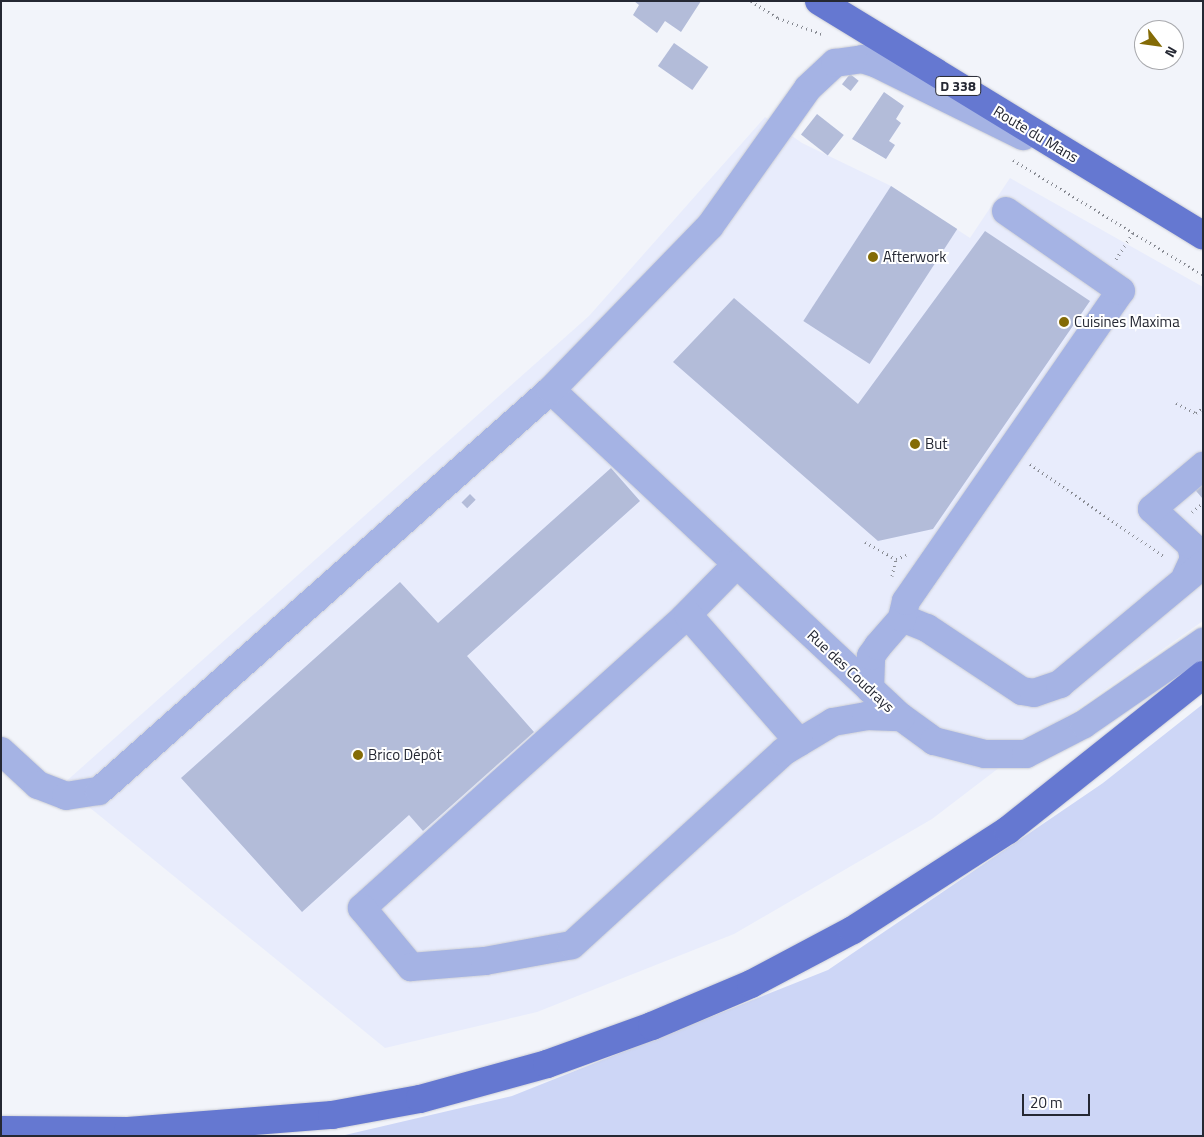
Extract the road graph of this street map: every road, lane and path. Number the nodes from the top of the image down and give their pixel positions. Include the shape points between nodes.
1 (750, 1) edge
2 (819, 1) edge
3 (850, 59) junction
4 (1007, 156) dead end
5 (1098, 172) junction
6 (1006, 211) dead end
7 (1203, 235) edge
8 (1203, 275) edge
9 (551, 390) junction
10 (1176, 403) dead end
11 (1203, 408) edge
12 (1011, 450) junction
13 (1203, 466) edge
14 (896, 559) dead end
15 (737, 564) junction
16 (1194, 570) edge
17 (892, 577) dead end
18 (688, 615) junction
19 (902, 618) junction
20 (1203, 642) edge
21 (1203, 659) edge
22 (1203, 674) edge
23 (870, 689) junction
24 (901, 717) junction
25 (798, 742) junction
26 (1, 751) edge
27 (946, 868) junction
28 (1, 1130) edge

1 - 3 path via 810,32 832,36
2 - 5 main road, Route du Mans / D 338
3 - 5 street via 877,64
3 - 9 street via 824,69 710,226
4 - 8 path
5 - 7 main road, Route du Mans / D 338
6 - 12 street via 1121,291
9 - 15 street, Rue des Coudrays
9 - 26 street via 100,791 66,796 38,785
10 - 11 path via 1196,413
12 - 16 path via 1172,562
12 - 19 street via 906,601
13 - 16 street via 1152,509 1191,545
14 - 17 path
15 - 18 street
15 - 23 street, Rue des Coudrays
16 - 19 street via 1060,684 1034,693 1022,691 927,628
18 - 25 street
18 - 25 street via 362,908 411,967 485,961 572,945 783,752
19 - 23 street via 888,630 872,656
20 - 24 street, Rue des Coudrays via 1084,724 1026,754 985,754 934,741
21 - 27 main road
22 - 27 main road via 1008,830
23 - 24 street, Rue des Coudrays
24 - 25 street via 866,716 833,722
27 - 28 main road via 853,930 751,984 547,1064 420,1099 332,1115 128,1131

